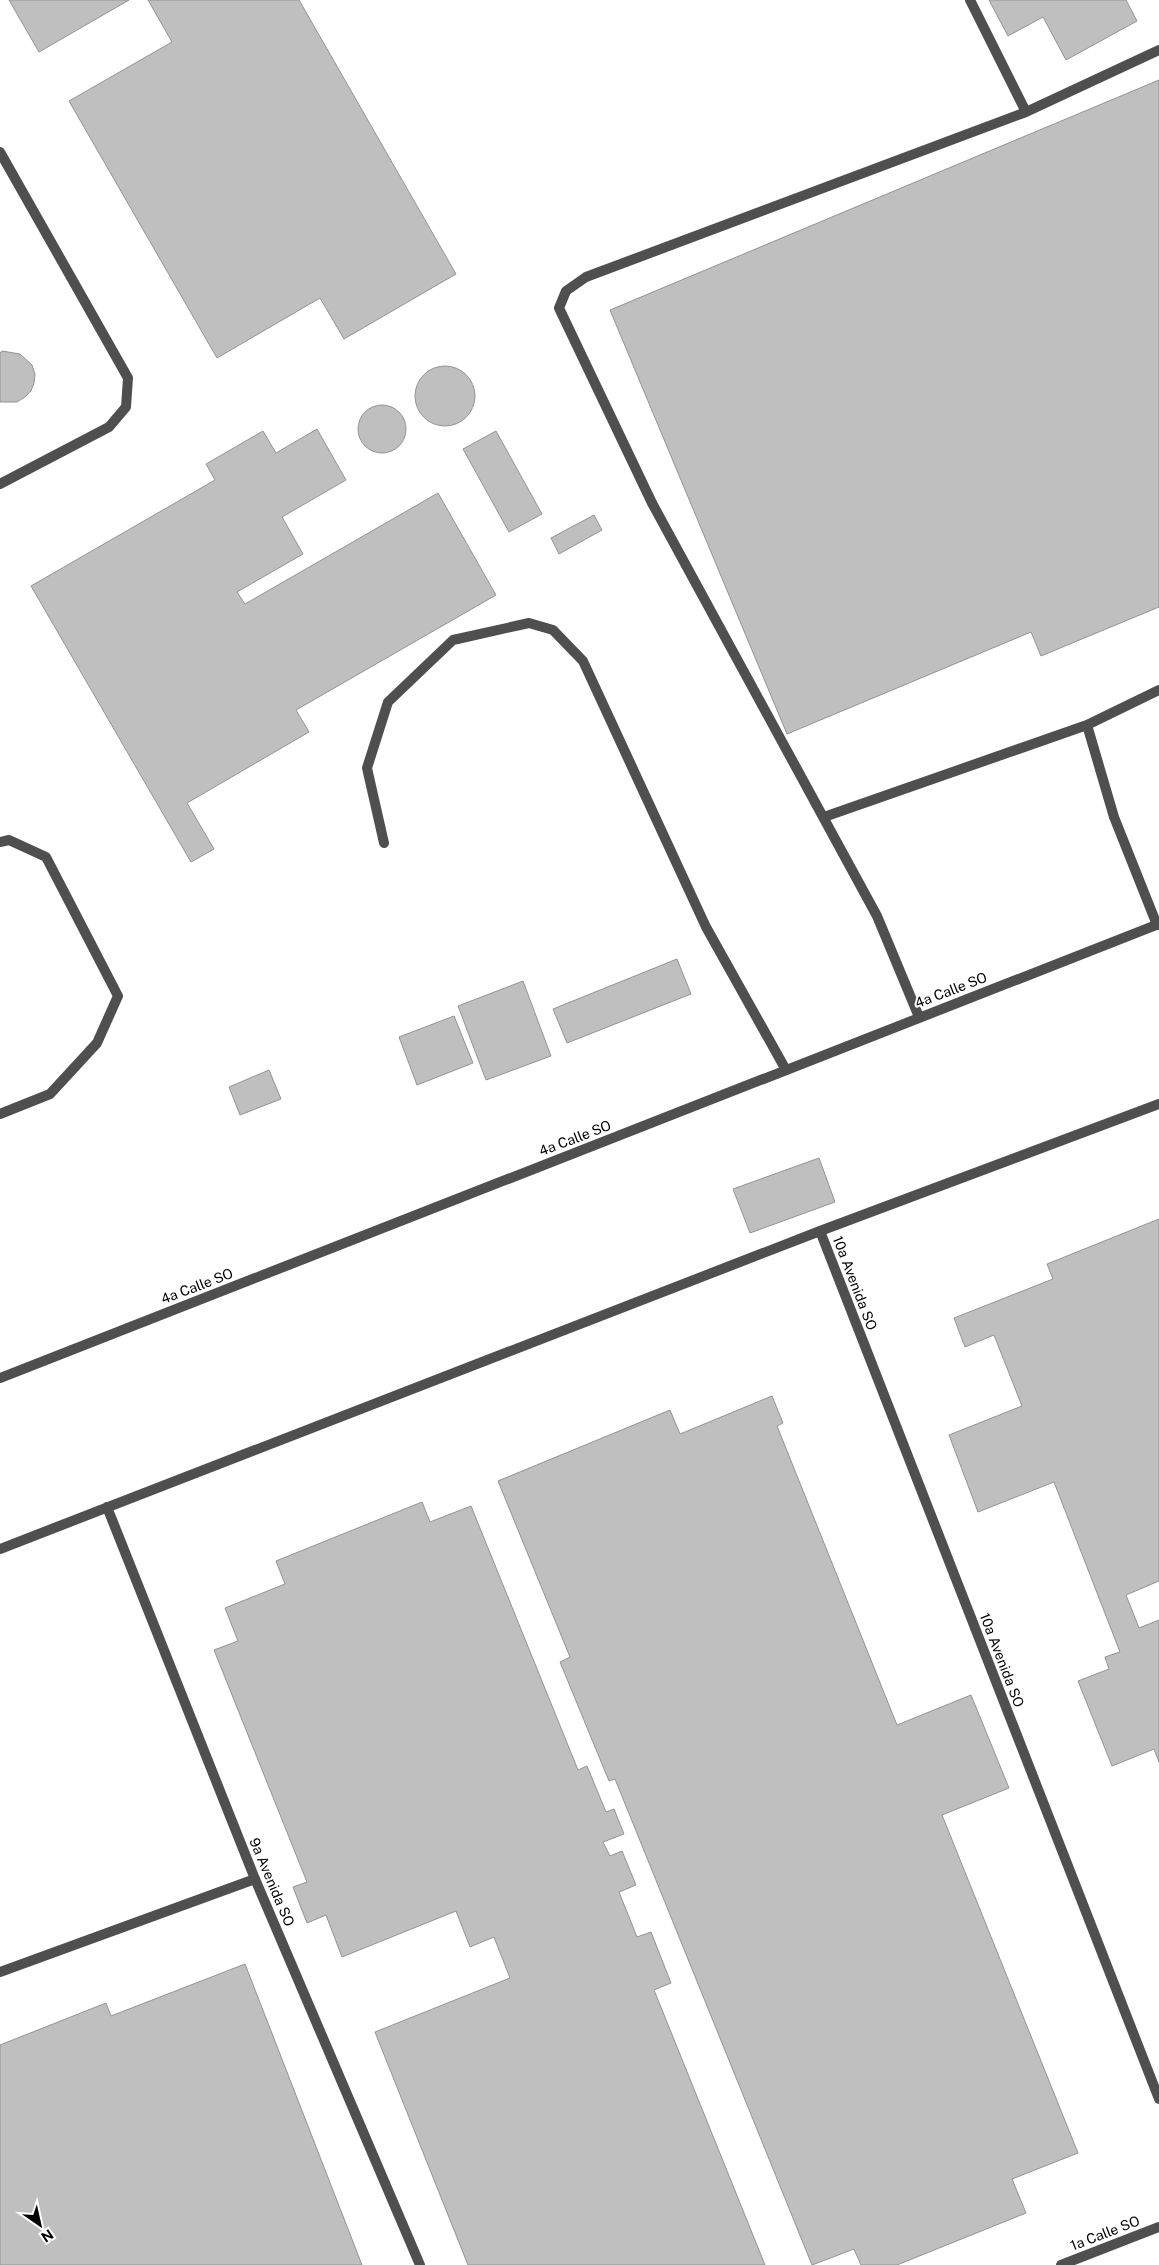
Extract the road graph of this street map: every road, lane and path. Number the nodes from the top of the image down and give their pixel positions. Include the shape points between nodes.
1 (970, 0) edge
2 (1159, 50) edge
3 (1026, 112) junction
4 (0, 152) edge
5 (0, 484) edge
6 (1159, 690) edge
7 (1087, 725) junction
8 (824, 817) junction
9 (0, 842) edge
10 (384, 843) dead end
11 (1158, 924) edge
12 (919, 1017) junction
13 (786, 1070) junction
14 (1159, 1104) edge
15 (0, 1114) edge
16 (820, 1231) junction
17 (0, 1378) edge
18 (107, 1507) junction
19 (0, 1549) edge
20 (255, 1879) junction
21 (0, 1972) edge
22 (1159, 2099) edge
23 (1159, 2227) edge
24 (420, 2265) edge
25 (1061, 2265) edge

1 - 3 street
2 - 3 street
3 - 8 street via 586,277 566,291 559,308 652,503
4 - 5 street via 128,378 126,407 109,427
6 - 7 street
7 - 8 street
7 - 11 street via 1114,818
8 - 12 street via 877,916
9 - 15 street via 9,840 46,858 118,996 97,1043 50,1094
10 - 13 street via 367,768 388,702 454,640 529,623 553,630 583,661 706,927
11 - 12 street, 4a Calle SO
12 - 13 street, 4a Calle SO
13 - 17 street, 4a Calle SO
14 - 16 street
16 - 18 street
16 - 22 street, 10a Avenida SO
18 - 19 street
18 - 20 street, 9a Avenida SO
20 - 21 street
20 - 24 street, 9a Avenida SO
23 - 25 street, 1a Calle SO

